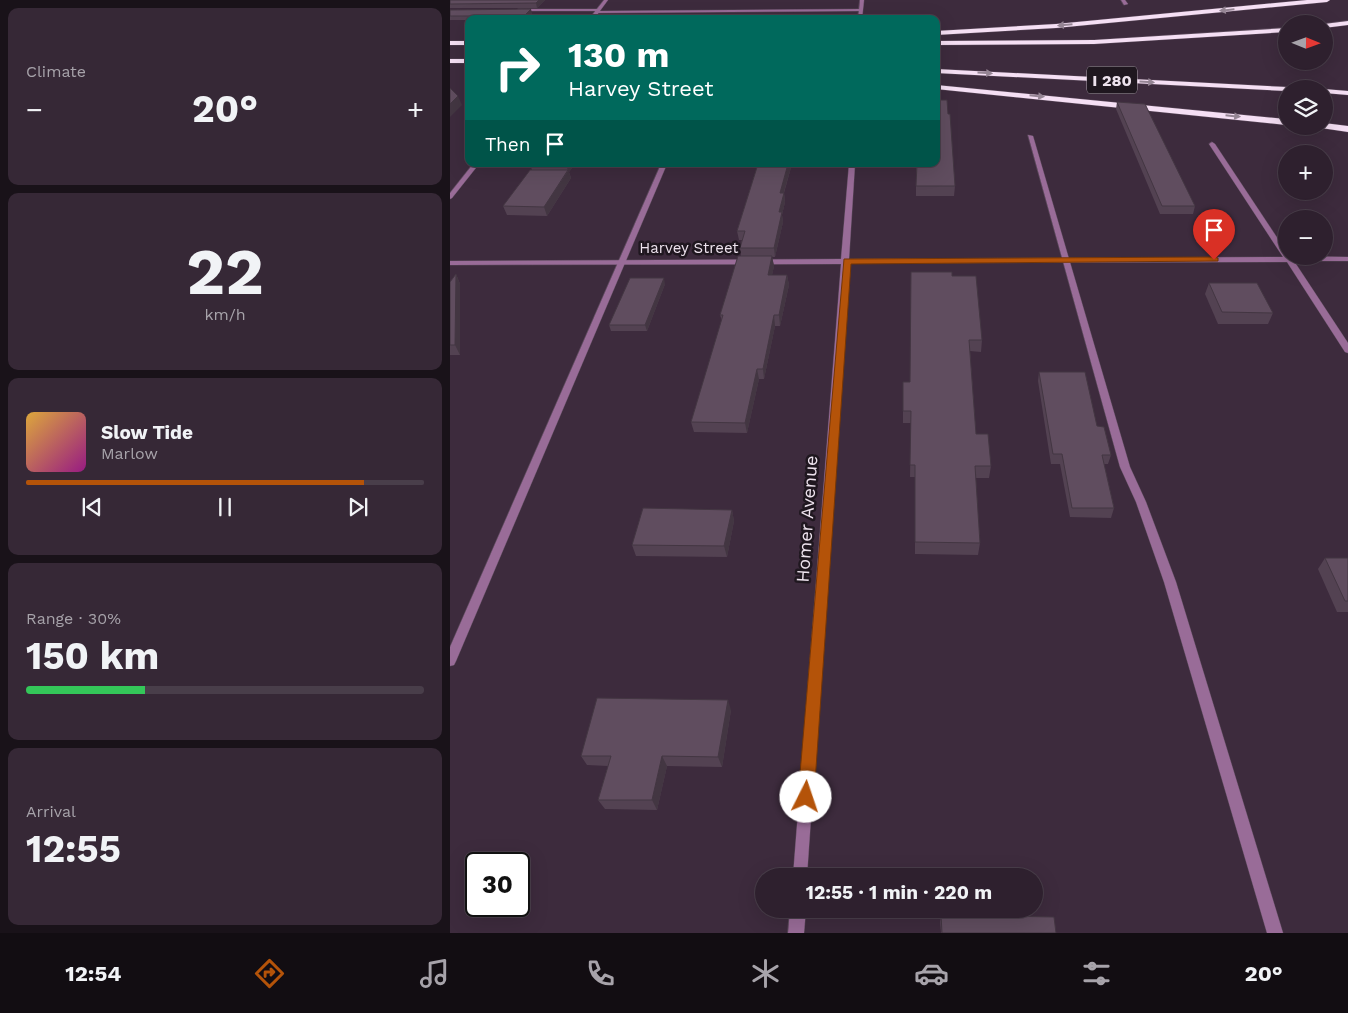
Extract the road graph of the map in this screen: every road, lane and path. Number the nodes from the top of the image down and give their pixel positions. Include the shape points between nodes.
1 (606, 0) edge
2 (862, 0) edge
3 (1327, 0) edge
4 (509, 10) edge
5 (861, 10) junction
6 (598, 11) junction
7 (594, 15) edge
8 (860, 15) edge
9 (1348, 23) edge
10 (1333, 25) edge
11 (1278, 30) edge
12 (940, 33) edge
13 (450, 43) edge
14 (465, 43) edge
15 (940, 43) edge
16 (450, 61) edge
17 (465, 61) edge
18 (940, 71) edge
19 (940, 87) edge
20 (1278, 89) edge
21 (1333, 90) edge
22 (1348, 91) edge
23 (1278, 121) edge
24 (1333, 127) edge
25 (1348, 129) edge
26 (1030, 136) dead end
27 (1212, 144) dead end
28 (474, 167) edge
29 (663, 167) edge
30 (852, 167) edge
31 (450, 197) edge
32 (1278, 243) edge
33 (1278, 257) edge
34 (1333, 259) edge
35 (1348, 259) edge
36 (1066, 260) junction
37 (847, 261) junction
38 (620, 262) junction
39 (450, 263) edge
40 (1292, 265) edge
41 (1348, 350) edge
42 (450, 661) edge
43 (801, 868) edge
44 (797, 918) edge
45 (796, 933) edge
46 (1275, 933) edge

1 - 6 street
2 - 5 street
3 -> 12 highway via 1074,24
4 - 6 street
5 - 6 street
5 - 8 street
6 - 7 street
9 - 10 highway
11 - 15 highway, I 280 via 1094,42
13 - 14 highway
16 - 17 highway
18 -> 20 highway, I 280
19 -> 23 highway
21 - 22 highway
24 - 25 highway
26 - 36 street
27 - 32 street
28 - 31 street
29 - 38 street
30 - 37 street, Homer Avenue
33 - 36 street, Harvey Street
34 - 35 street, Harvey Street
36 - 37 street, Harvey Street
36 - 46 street via 1125,467 1170,582
37 - 38 street, Harvey Street
37 - 43 street, Homer Avenue
38 - 39 street, Harvey Street
38 - 42 street
40 - 41 street
44 - 45 street

